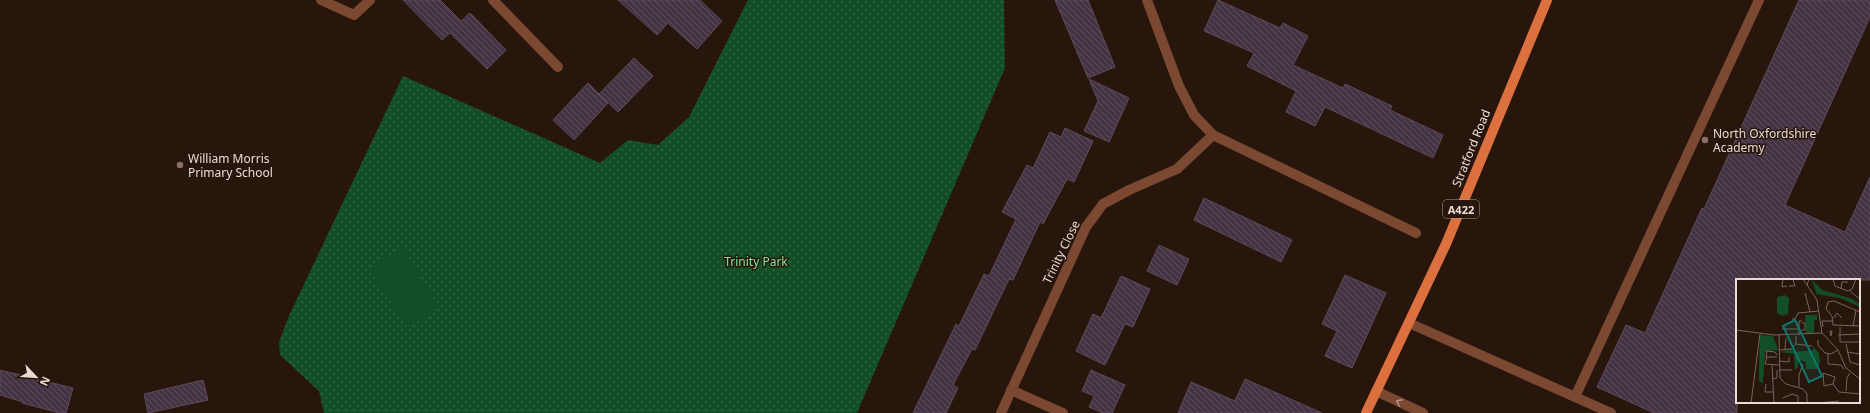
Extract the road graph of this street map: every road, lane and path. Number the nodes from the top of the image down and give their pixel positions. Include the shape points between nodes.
1 (321, 0) edge
2 (370, 0) edge
3 (493, 0) edge
4 (1147, 0) edge
5 (1547, 0) edge
6 (1760, 0) edge
7 (558, 67) dead end
8 (1213, 135) junction
9 (1416, 233) dead end
10 (1409, 323) junction
11 (1011, 390) junction
12 (1376, 391) junction
13 (1575, 397) junction
14 (1001, 413) edge
15 (1063, 413) edge
16 (1366, 413) edge
17 (1422, 413) edge
18 (1611, 413) edge

1 - 2 street via 354,15
3 - 7 street
4 - 8 street via 1179,86 1194,115
5 - 10 main road, Stratford Road / A422 via 1446,244
6 - 13 street
8 - 9 street
8 - 11 street, Trinity Close via 1177,169 1104,204 1086,227
10 - 12 main road, Stratford Road / A422
10 - 13 street
11 - 14 street, Trinity Close
11 - 15 street
12 - 16 main road, Stratford Road / A422
17 -> 12 street
13 - 18 street

